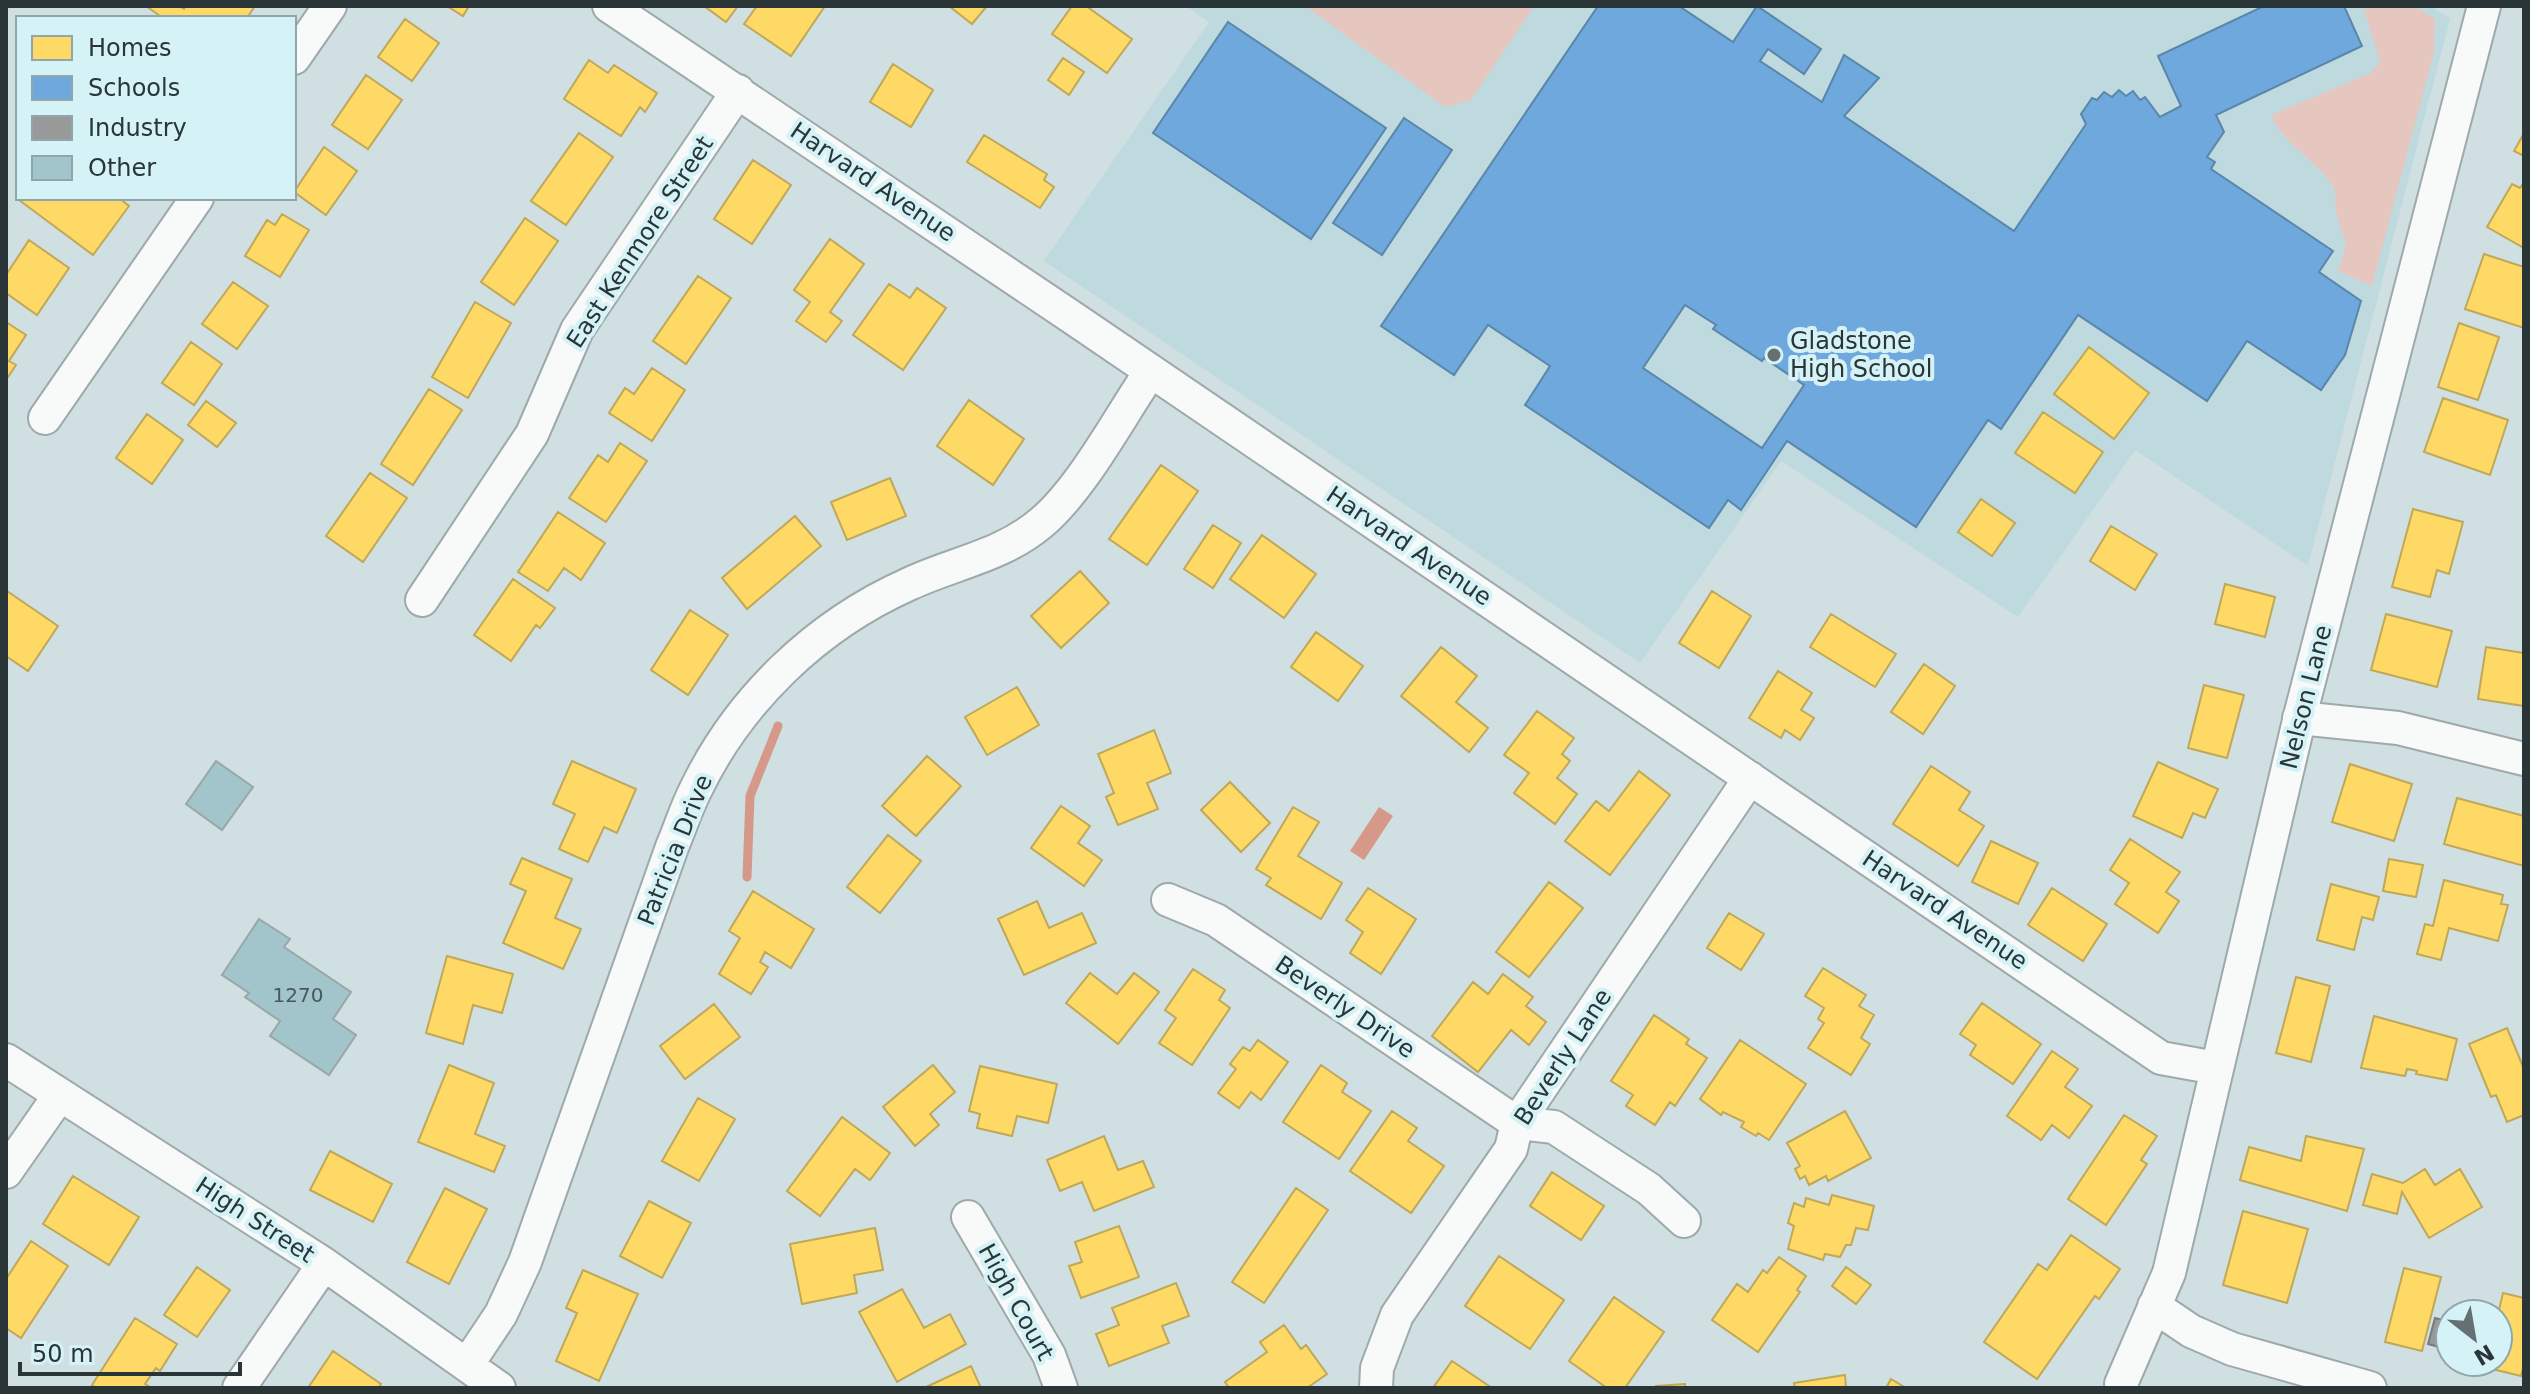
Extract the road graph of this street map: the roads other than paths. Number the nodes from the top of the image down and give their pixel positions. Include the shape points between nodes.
1 (330, 6) edge
2 (609, 6) edge
3 (2484, 6) edge
4 (296, 55) edge
5 (738, 91) junction
6 (196, 200) edge
7 (1151, 371) junction
8 (45, 418) dead end
9 (422, 600) dead end
10 (2299, 718) junction
11 (2524, 759) edge
12 (1750, 778) junction
13 (1168, 900) dead end
14 (6, 1060) edge
15 (2216, 1068) junction
16 (59, 1096) junction
17 (1517, 1123) junction
18 (6, 1172) edge
19 (968, 1217) dead end
20 (1684, 1221) dead end
21 (324, 1264) junction
22 (2154, 1306) junction
23 (467, 1365) junction
24 (2121, 1384) dead end
25 (239, 1388) edge
26 (499, 1388) edge
27 (1061, 1388) edge
28 (1376, 1388) edge
29 (2370, 1388) edge

1 - 4 street
2 - 5 street, Harvard Avenue
3 - 10 street, Nelson Lane
5 - 7 street, Harvard Avenue
5 - 9 street, East Kenmore Street via 577,330 532,434
6 - 8 street
7 - 12 street, Harvard Avenue
7 - 23 street, Patricia Drive via 1075,485 1043,522 1002,550 913,582 837,623 775,677 722,743 672,847 525,1262 501,1314
10 - 11 street via 2398,728
10 - 15 street, Nelson Lane
12 - 15 street, Harvard Avenue via 2161,1058
12 - 17 street, Beverly Lane
13 - 17 street, Beverly Drive via 1216,920
14 - 16 street, High Street
15 - 22 street, Nelson Lane via 2169,1273
16 - 18 street
16 - 21 street, High Street
17 - 20 street via 1554,1127 1649,1189
17 - 28 street, Beverly Lane via 1511,1149 1397,1315 1377,1368
19 - 27 street, High Court via 1049,1355
21 - 23 street, High Street
21 - 25 street
22 - 24 street, Nelson Lane
22 - 29 street via 2191,1331 2232,1349
23 - 26 street, High Street

